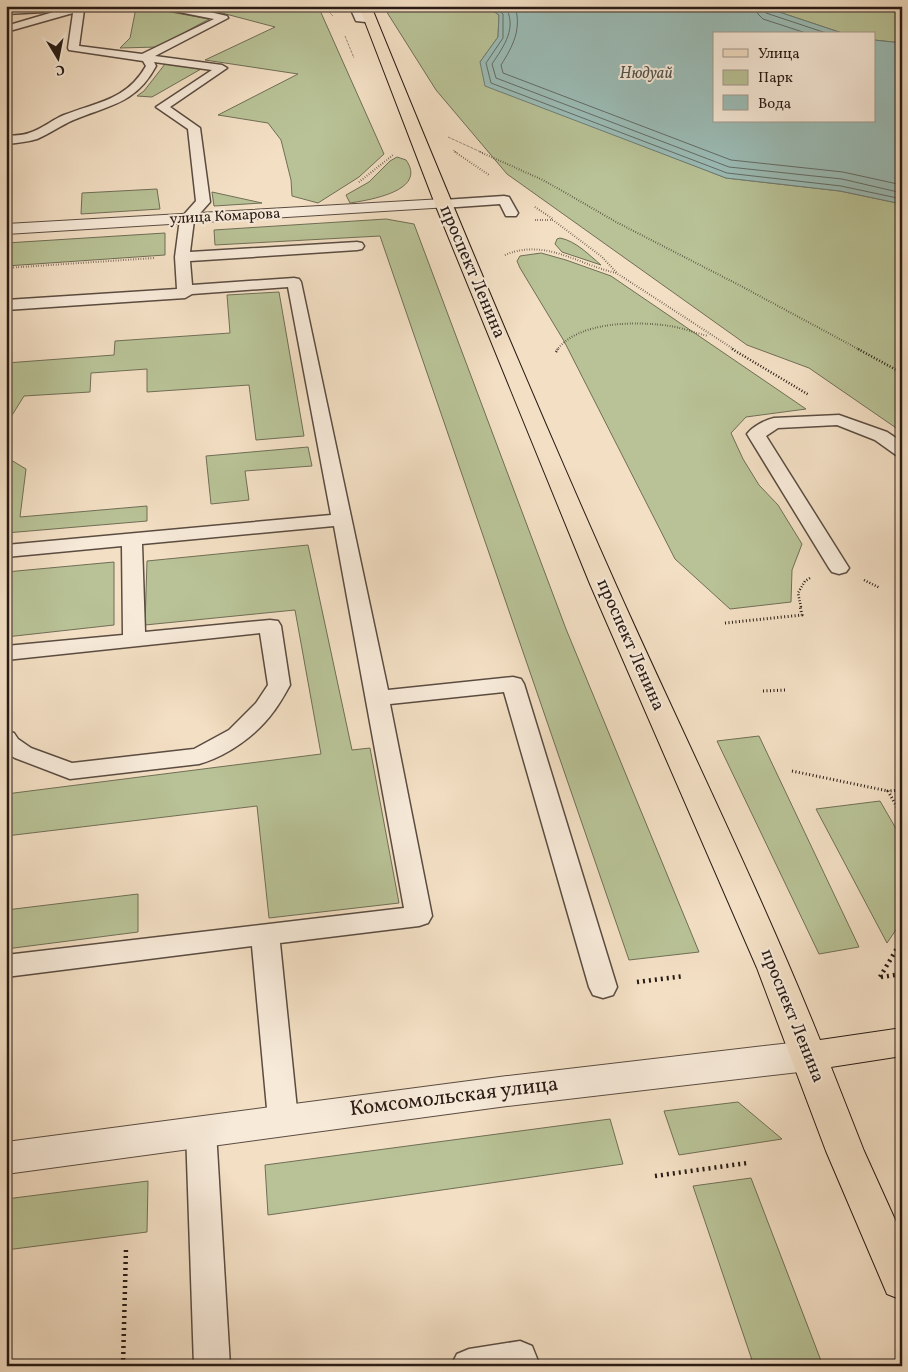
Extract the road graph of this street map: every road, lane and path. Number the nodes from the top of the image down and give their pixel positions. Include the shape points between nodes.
1 (93, 6) edge
2 (164, 6) edge
3 (323, 6) edge
4 (79, 8) junction
5 (6, 11) edge
6 (367, 12) edge
7 (337, 18) dead end
8 (7, 36) edge
9 (345, 36) dead end
10 (146, 56) junction
11 (356, 63) dead end
12 (446, 136) dead end
13 (6, 140) edge
14 (395, 154) dead end
15 (443, 204) junction
16 (345, 210) junction
17 (511, 213) dead end
18 (187, 219) junction
19 (534, 220) dead end
20 (6, 229) edge
21 (357, 246) dead end
22 (505, 255) dead end
23 (182, 257) junction
24 (6, 268) edge
25 (618, 274) junction
26 (185, 294) junction
27 (6, 305) edge
28 (712, 338) junction
29 (556, 352) dead end
30 (902, 373) edge
31 (812, 396) dead end
32 (902, 451) edge
33 (340, 520) junction
34 (132, 540) junction
35 (6, 550) edge
36 (839, 568) joint
37 (725, 623) dead end
38 (134, 639) junction
39 (6, 653) edge
40 (786, 690) dead end
41 (764, 691) dead end
42 (378, 698) junction
43 (6, 738) edge
44 (792, 770) dead end
45 (902, 790) edge
46 (888, 791) junction
47 (902, 816) edge
48 (266, 934) junction
49 (902, 940) edge
50 (6, 966) edge
51 (902, 974) edge
52 (684, 976) dead end
53 (603, 987) joint
54 (902, 1042) edge
55 (808, 1056) junction
56 (283, 1119) junction
57 (201, 1131) junction
58 (6, 1158) edge
59 (747, 1163) dead end
60 (655, 1176) dead end
61 (126, 1248) dead end
62 (902, 1280) edge
63 (123, 1366) edge
64 (212, 1366) edge
65 (469, 1366) edge
66 (522, 1366) edge

1 - 4 lane
2 - 10 lane via 223,18
3 - 7 path
4 - 5 lane
4 - 8 lane
4 - 10 lane via 73,48
6 - 15 main road, проспект Ленина
9 - 11 path
10 - 13 lane via 151,66 146,78 117,102 68,118 29,137
10 - 18 lane via 222,68 162,107 194,128 202,202
12 - 30 path via 542,180
14 - 16 path via 341,196
15 - 16 street, улица Комарова
15 - 17 lane via 504,200
15 - 55 main road, проспект Ленина via 607,593 774,968
16 - 18 street, улица Комарова
18 - 20 street, улица Комарова
18 - 23 lane
19 - 25 path via 553,220 601,256
21 - 23 lane
22 - 25 path via 513,250 541,248
23 - 24 path
23 - 26 lane
25 - 28 path
26 - 27 lane
26 - 33 lane via 294,282
28 - 29 path via 673,326 632,324 577,334 564,341
28 - 31 path
32 - 36 lane via 881,436 839,420 774,423 756,434
33 - 34 lane
33 - 42 lane
34 - 35 lane
34 - 38 lane
36 - 37 path via 805,581 798,593 802,615
38 - 39 lane
38 - 43 lane via 270,626 279,685 265,708 238,735 199,756 70,771 23,752 9,744
40 - 41 path
42 - 48 lane via 419,916
42 - 53 lane via 513,684
44 - 46 path
45 - 46 path
46 - 47 path
48 - 50 lane
48 - 56 lane
49 - 51 path via 880,977
52 - 53 path
54 - 55 main road, Комсомольская улица
55 - 56 street, Комсомольская улица via 628,1075
55 - 62 main road, проспект Ленина via 845,1151
56 - 57 street, Комсомольская улица
57 - 58 street, Комсомольская улица
57 - 64 lane
59 - 60 path
61 - 63 path
65 - 66 lane via 520,1358

